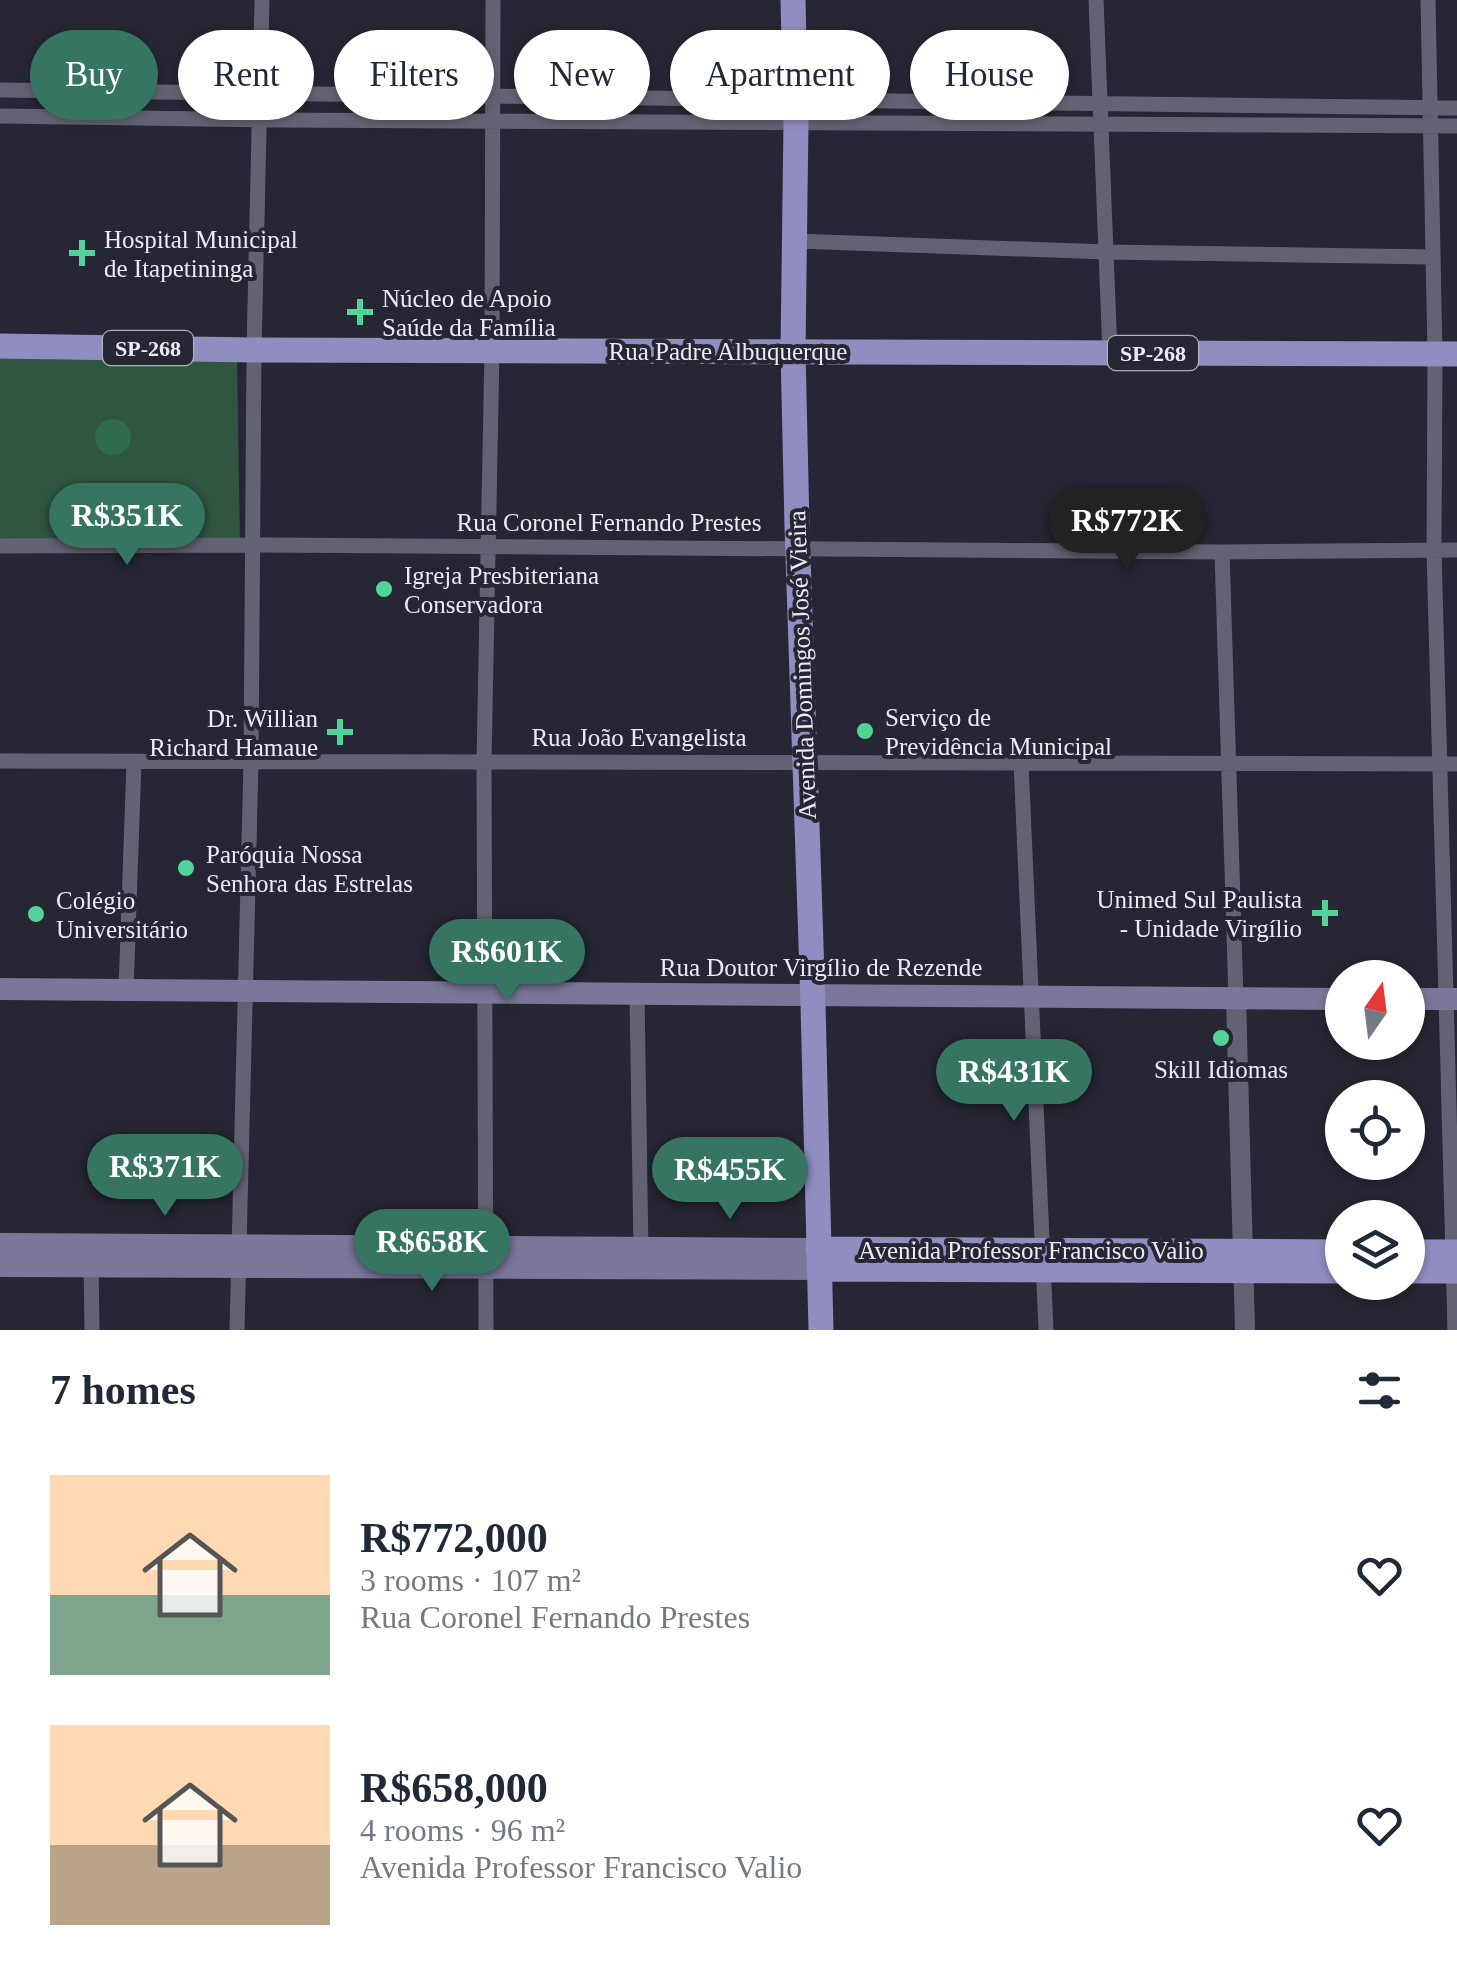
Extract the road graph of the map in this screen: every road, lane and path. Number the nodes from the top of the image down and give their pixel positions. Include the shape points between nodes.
1 (262, 0) edge
2 (493, 0) edge
3 (792, 0) edge
4 (1096, 0) edge
5 (1428, 0) edge
6 (261, 30) edge
7 (493, 30) edge
8 (793, 30) edge
9 (0, 90) edge
10 (178, 92) edge
11 (494, 96) edge
12 (1100, 104) junction
13 (670, 105) edge
14 (1430, 108) junction
15 (1457, 108) edge
16 (890, 109) edge
17 (670, 115) edge
18 (890, 115) edge
19 (0, 116) edge
20 (178, 119) edge
21 (260, 120) joint
22 (796, 120) edge
23 (494, 121) junction
24 (1101, 124) junction
25 (1430, 126) junction
26 (1457, 126) edge
27 (795, 241) junction
28 (1106, 252) junction
29 (1433, 257) junction
30 (0, 346) edge
31 (244, 350) junction
32 (492, 350) junction
33 (793, 351) junction
34 (1110, 352) junction
35 (1446, 354) edge
36 (253, 544) junction
37 (0, 546) edge
38 (488, 547) junction
39 (798, 548) junction
40 (1457, 550) edge
41 (1434, 551) junction
42 (1222, 552) junction
43 (0, 762) edge
44 (134, 762) junction
45 (251, 762) junction
46 (484, 762) junction
47 (805, 762) junction
48 (1021, 763) junction
49 (1230, 763) junction
50 (1448, 764) edge
51 (0, 989) edge
52 (126, 990) junction
53 (246, 991) junction
54 (485, 992) junction
55 (636, 994) junction
56 (812, 995) junction
57 (1030, 996) junction
58 (1236, 998) junction
59 (1325, 998) edge
60 (1425, 999) edge
61 (1451, 1000) edge
62 (0, 1244) edge
63 (1325, 1254) edge
64 (90, 1256) junction
65 (239, 1256) junction
66 (1425, 1256) edge
67 (486, 1257) junction
68 (641, 1258) junction
69 (819, 1259) junction
70 (1042, 1260) junction
71 (1242, 1261) junction
72 (1455, 1262) edge
73 (0, 1266) edge
74 (1425, 1268) edge
75 (1325, 1269) edge
76 (92, 1330) edge
77 (237, 1330) edge
78 (486, 1330) edge
79 (820, 1330) edge
80 (1046, 1330) edge
81 (1245, 1330) edge
82 (1455, 1330) edge

1 - 6 street
2 - 7 street
3 - 8 main road, Avenida Domingos José Vieira
4 - 12 street
5 - 14 street
9 - 10 street
11 - 13 street
12 - 14 street
12 - 16 street
12 - 24 street
14 - 15 street
14 - 25 street
17 - 23 street
18 - 24 street
19 - 20 street
21 - 23 street
21 - 31 street
22 - 27 main road, Avenida Domingos José Vieira
23 - 32 street
24 - 25 street
24 - 28 street
25 - 26 street
25 - 29 street
27 - 28 street
27 - 33 main road, Avenida Domingos José Vieira
28 - 29 street
28 - 34 street
29 - 35 street
30 - 31 main road, Rua Padre Albuquerque / SP-268
31 - 32 main road, Rua Padre Albuquerque / SP-268
31 - 36 street
32 - 33 main road, Rua Padre Albuquerque / SP-268
32 - 38 street
33 - 34 main road, Rua Padre Albuquerque / SP-268
33 - 39 main road, Avenida Domingos José Vieira
34 - 35 main road, Rua Padre Albuquerque / SP-268
35 - 41 street
36 - 37 street, Rua Coronel Fernando Prestes
36 - 38 street, Rua Coronel Fernando Prestes
36 - 45 street
38 - 39 street, Rua Coronel Fernando Prestes
38 - 46 street
39 - 42 street, Rua Coronel Fernando Prestes
39 - 47 main road, Avenida Domingos José Vieira
40 - 41 street, Rua Coronel Fernando Prestes
41 - 42 street, Rua Coronel Fernando Prestes
41 - 50 street
42 - 49 street
43 - 44 street, Rua João Evangelista
44 - 45 street, Rua João Evangelista
44 - 52 street
45 - 46 street, Rua João Evangelista
45 - 53 street
46 - 47 street, Rua João Evangelista
46 - 54 street
47 - 48 street, Rua João Evangelista
47 - 56 main road, Avenida Domingos José Vieira
48 - 49 street, Rua João Evangelista
48 - 57 street
49 - 50 street, Rua João Evangelista
49 - 58 street
50 - 61 street
51 - 52 main road, Rua Doutor Virgílio de Rezende
52 - 53 main road, Rua Doutor Virgílio de Rezende
53 - 54 main road, Rua Doutor Virgílio de Rezende
53 - 65 street
54 - 55 main road, Rua Doutor Virgílio de Rezende
54 - 67 street
55 - 56 main road, Rua Doutor Virgílio de Rezende
55 - 68 street
56 - 57 main road, Rua Doutor Virgílio de Rezende
56 - 69 main road, Avenida Domingos José Vieira
57 - 58 main road, Rua Doutor Virgílio de Rezende
57 - 70 street
58 - 59 main road, Rua Doutor Virgílio de Rezende
58 - 71 street
60 - 61 main road
61 - 72 street
62 - 64 main road, Avenida Professor Francisco Valio
63 - 71 main road, Avenida Professor Francisco Valio
64 - 65 main road, Avenida Professor Francisco Valio
64 - 73 main road, Avenida Professor Francisco Valio
64 - 76 street
65 - 67 main road, Avenida Professor Francisco Valio
65 - 77 street
66 - 72 main road
67 - 68 main road, Avenida Professor Francisco Valio
67 - 78 street
68 - 69 main road, Avenida Professor Francisco Valio
69 - 70 main road, Avenida Professor Francisco Valio
69 - 79 main road, Avenida Domingos José Vieira
70 - 71 main road, Avenida Professor Francisco Valio
70 - 80 street
71 - 75 main road, Avenida Professor Francisco Valio
71 - 81 street
72 - 74 main road
72 - 82 street

